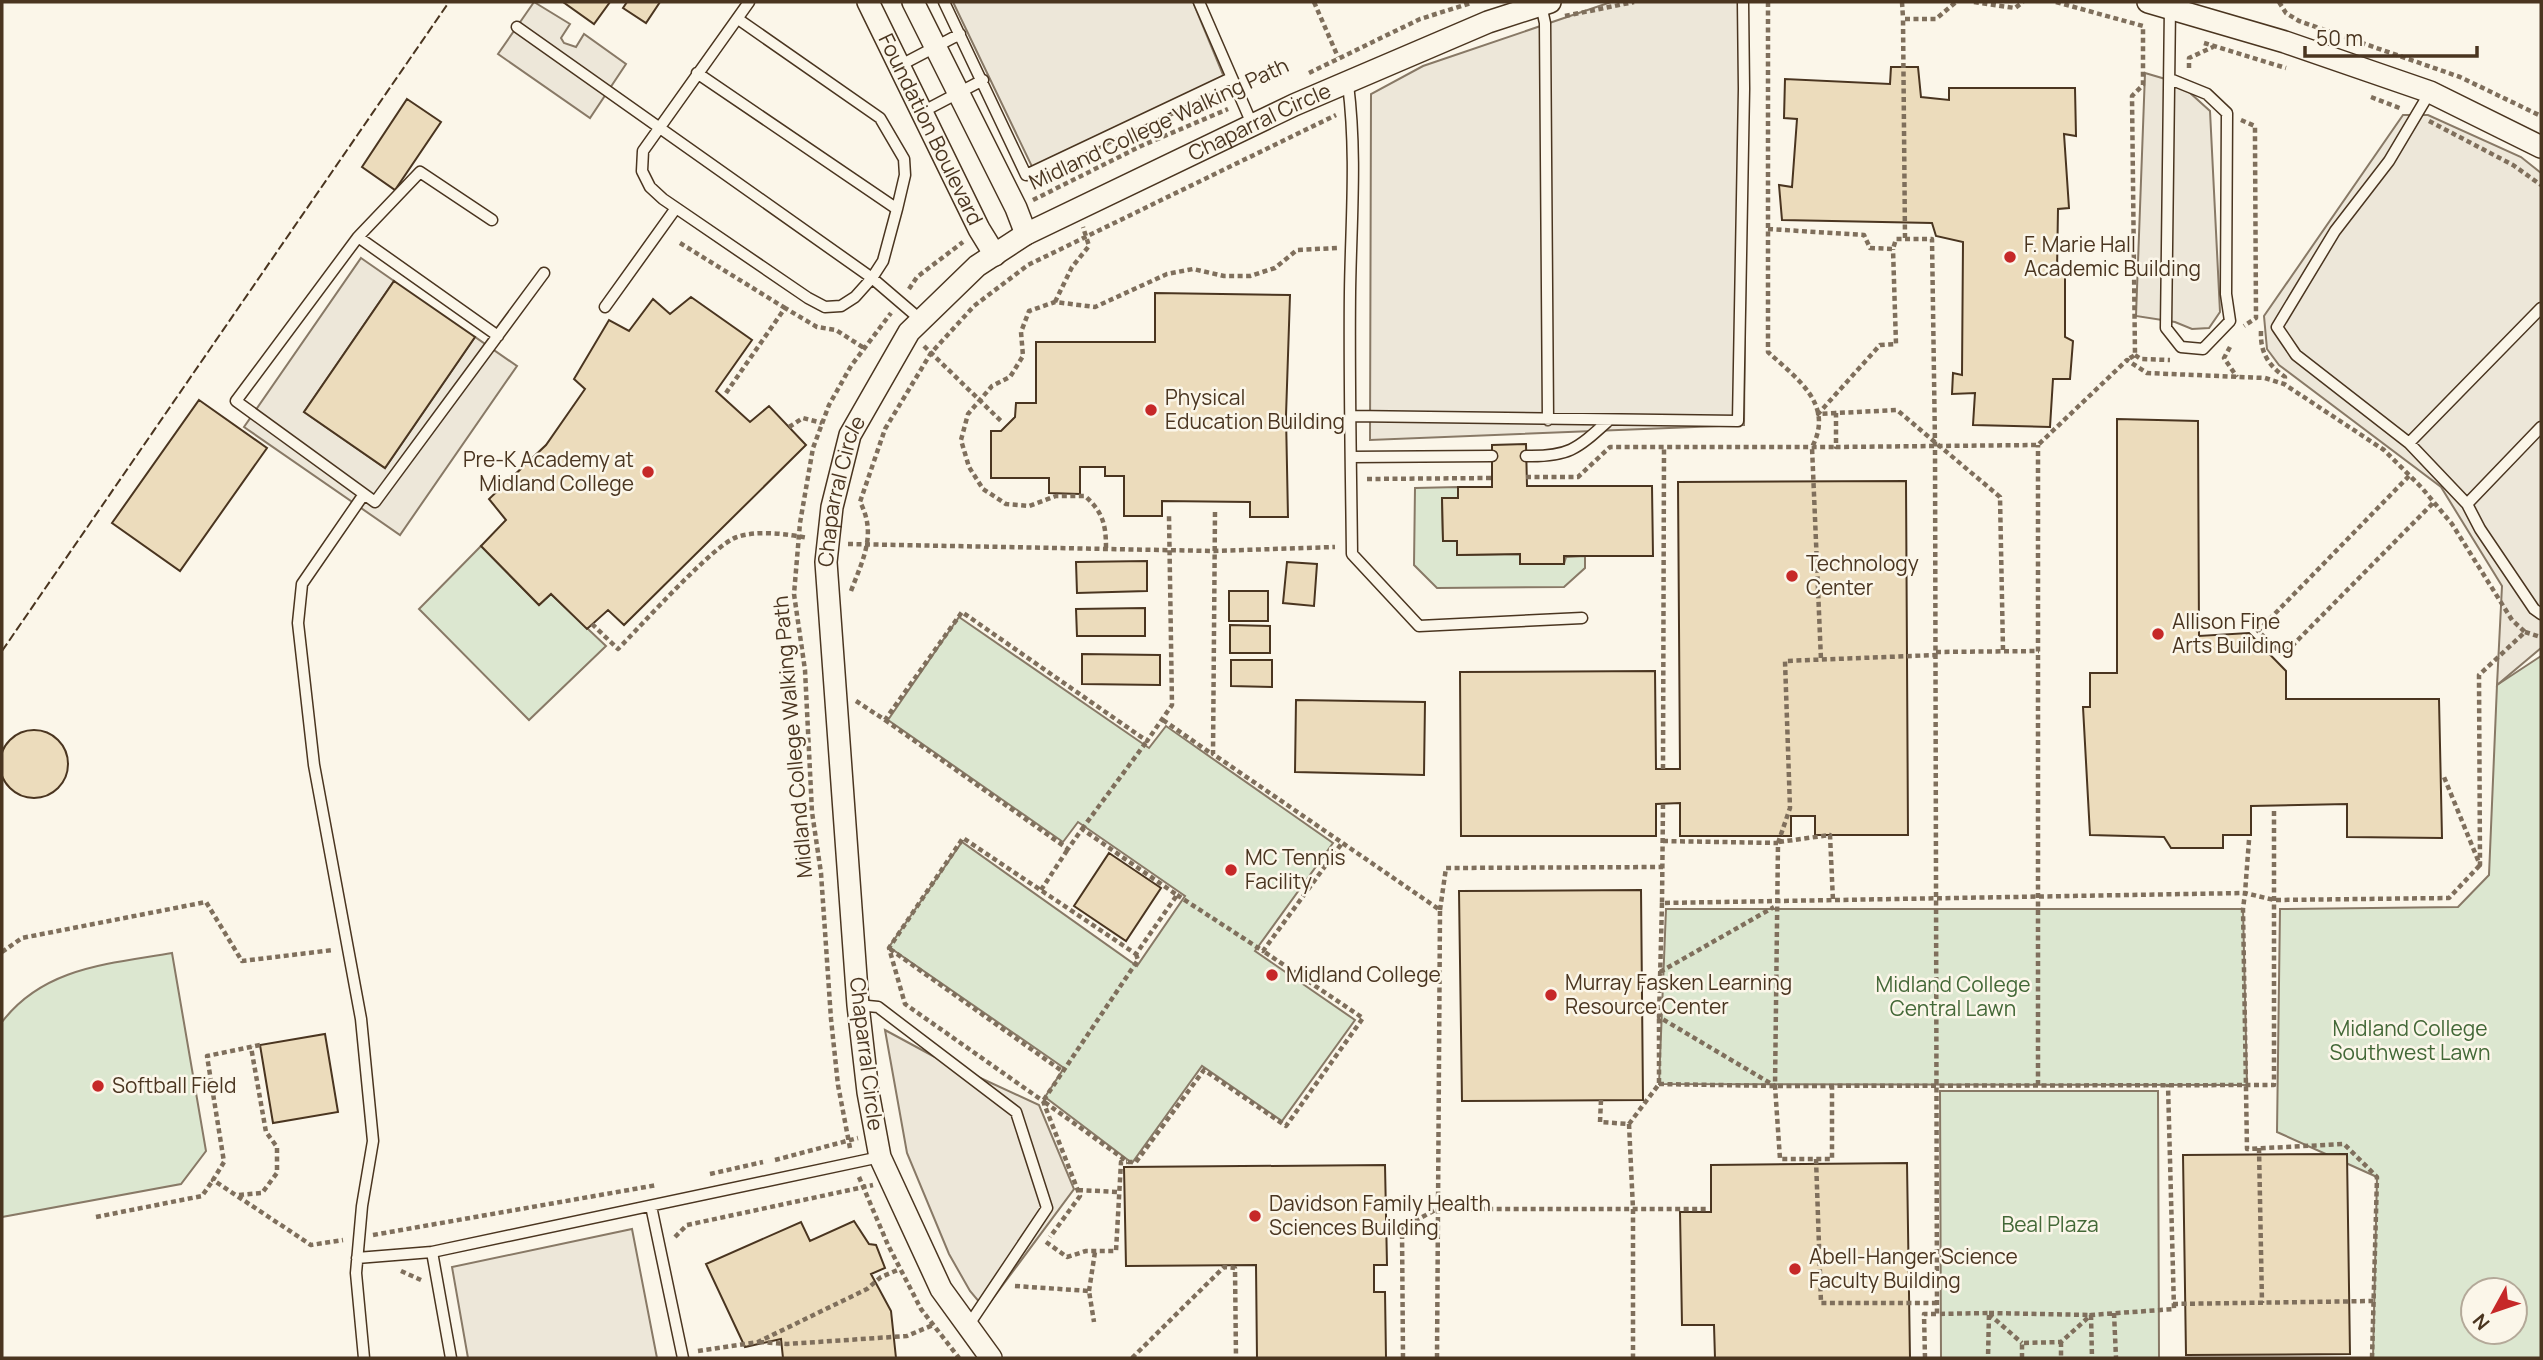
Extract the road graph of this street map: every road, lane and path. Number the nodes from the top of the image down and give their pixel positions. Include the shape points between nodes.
1 (749, 2) edge
2 (868, 2) edge
3 (913, 2) edge
4 (944, 2) edge
5 (1199, 2) edge
6 (1314, 2) edge
7 (1475, 2) edge
8 (1634, 2) edge
9 (1743, 2) edge
10 (1768, 2) edge
11 (1902, 2) edge
12 (1956, 2) edge
13 (1974, 2) edge
14 (2023, 2) edge
15 (2056, 2) edge
16 (2148, 2) edge
17 (2169, 7) junction
18 (1546, 10) edge
19 (738, 19) junction
20 (1903, 19) junction
21 (517, 27) dead end
22 (960, 34) junction
23 (936, 47) junction
24 (2214, 47) dead end
25 (1338, 57) junction
26 (899, 66) junction
27 (2293, 69) dead end
28 (697, 73) junction
29 (1307, 74) dead end
30 (1231, 78) junction
31 (2171, 79) junction
32 (983, 80) junction
33 (1348, 84) junction
34 (2430, 92) junction
35 (959, 93) junction
36 (2367, 95) dead end
37 (1242, 104) junction
38 (1350, 106) junction
39 (922, 112) junction
40 (2416, 115) junction
41 (1252, 124) junction
42 (659, 125) junction
43 (2541, 147) edge
44 (2541, 185) edge
45 (1061, 186) junction
46 (676, 208) junction
47 (1016, 208) junction
48 (897, 209) junction
49 (1075, 212) junction
50 (492, 220) dead end
51 (979, 229) junction
52 (1768, 229) junction
53 (1026, 234) junction
54 (1087, 236) junction
55 (358, 237) junction
56 (1905, 238) junction
57 (680, 243) dead end
58 (1338, 248) dead end
59 (1893, 249) junction
60 (995, 255) junction
61 (544, 273) dead end
62 (872, 278) junction
63 (899, 301) junction
64 (1055, 302) junction
65 (605, 307) dead end
66 (785, 308) junction
67 (2541, 308) edge
68 (891, 313) junction
69 (2256, 318) dead end
70 (915, 326) junction
71 (498, 336) junction
72 (864, 348) junction
73 (931, 353) junction
74 (2127, 360) junction
75 (2284, 384) junction
76 (726, 393) dead end
77 (979, 399) junction
78 (1836, 413) junction
79 (1818, 414) junction
80 (1351, 416) junction
81 (1548, 420) junction
82 (1608, 421) junction
83 (822, 423) junction
84 (1003, 423) dead end
85 (789, 427) dead end
86 (2541, 427) edge
87 (2409, 443) junction
88 (1935, 444) junction
89 (2038, 445) junction
90 (1812, 447) junction
91 (1836, 447) junction
92 (1664, 449) junction
93 (1492, 456) dead end
94 (1526, 456) dead end
95 (1352, 457) junction
96 (2424, 457) junction
97 (2409, 476) junction
98 (1527, 477) dead end
99 (1492, 478) dead end
100 (1352, 479) junction
101 (2452, 487) junction
102 (364, 494) junction
103 (2434, 502) junction
104 (2467, 504) junction
105 (1215, 512) dead end
106 (1169, 516) dead end
107 (1335, 535) dead end
108 (799, 536) junction
109 (828, 542) junction
110 (867, 546) junction
111 (1106, 548) junction
112 (1170, 549) junction
113 (1213, 551) junction
114 (849, 596) dead end
115 (2541, 614) edge
116 (1582, 618) dead end
117 (592, 624) dead end
118 (2525, 632) junction
119 (2541, 637) edge
120 (2003, 650) junction
121 (2039, 650) junction
122 (1936, 654) junction
123 (1821, 660) junction
124 (855, 688) dead end
125 (806, 698) junction
126 (845, 700) junction
127 (856, 714) dead end
128 (885, 720) junction
129 (1163, 720) junction
130 (1147, 741) junction
131 (1213, 754) junction
132 (1663, 769) dead end
133 (2444, 777) dead end
134 (1663, 804) dead end
135 (2274, 811) dead end
136 (1082, 829) junction
137 (2249, 839) dead end
138 (1663, 841) junction
139 (1342, 843) junction
140 (1778, 843) junction
141 (1068, 849) junction
142 (2480, 865) junction
143 (1662, 867) junction
144 (1041, 890) junction
145 (2245, 893) junction
146 (2039, 894) junction
147 (1177, 895) junction
148 (1936, 897) junction
149 (2274, 900) junction
150 (1833, 901) junction
151 (1662, 903) junction
152 (1775, 904) junction
153 (1440, 910) junction
154 (348, 948) junction
155 (890, 948) junction
156 (1263, 951) junction
157 (2, 953) edge
158 (1136, 954) junction
159 (1660, 972) junction
160 (858, 1004) junction
161 (1660, 1017) junction
162 (260, 1045) dead end
163 (251, 1047) junction
164 (1062, 1071) dead end
165 (1659, 1084) junction
166 (2038, 1085) junction
167 (2168, 1085) junction
168 (2247, 1085) junction
169 (1775, 1086) junction
170 (1832, 1086) junction
171 (1936, 1086) junction
172 (1601, 1100) dead end
173 (1043, 1101) junction
174 (1629, 1124) junction
175 (876, 1132) junction
176 (848, 1141) junction
177 (2259, 1148) junction
178 (880, 1157) junction
179 (1816, 1159) junction
180 (1128, 1162) junction
181 (855, 1163) junction
182 (702, 1175) dead end
183 (890, 1179) junction
184 (213, 1180) junction
185 (663, 1184) dead end
186 (863, 1188) junction
187 (1077, 1190) junction
188 (1119, 1192) junction
189 (238, 1195) junction
190 (651, 1206) junction
191 (1437, 1209) junction
192 (1633, 1209) junction
193 (1707, 1209) dead end
194 (96, 1217) dead end
195 (394, 1232) junction
196 (359, 1238) junction
197 (1046, 1242) junction
198 (674, 1246) dead end
199 (432, 1252) junction
200 (1095, 1252) junction
201 (397, 1253) junction
202 (1039, 1254) dead end
203 (358, 1258) junction
204 (900, 1269) junction
205 (1023, 1275) dead end
206 (425, 1284) dead end
207 (1015, 1286) junction
208 (1089, 1291) junction
209 (1009, 1295) dead end
210 (2373, 1301) junction
211 (1937, 1303) junction
212 (2262, 1303) junction
213 (2173, 1304) junction
214 (1989, 1313) junction
215 (2114, 1313) junction
216 (1937, 1314) junction
217 (2091, 1315) junction
218 (1094, 1322) dead end
219 (933, 1325) junction
220 (968, 1326) junction
221 (758, 1342) junction
222 (2061, 1342) junction
223 (2022, 1343) junction
224 (364, 1358) edge
225 (451, 1358) edge
226 (683, 1358) edge
227 (694, 1358) edge
228 (959, 1358) edge
229 (991, 1358) edge
230 (1132, 1358) edge
231 (1236, 1358) edge
232 (1403, 1358) edge
233 (1437, 1358) edge
234 (1633, 1358) edge
235 (1925, 1358) edge
236 (1989, 1358) edge
237 (2022, 1358) edge
238 (2062, 1358) edge
239 (2092, 1358) edge
240 (2116, 1358) edge
241 (2372, 1358) edge

1 - 19 lane
2 - 26 street, Foundation Boulevard
3 - 23 street, Foundation Boulevard
4 - 22 lane
5 - 30 lane
6 - 25 path
7 - 25 path, Midland College Walking Path via 1420,19
8 - 18 path
9 - 82 lane via 1738,421
10 - 52 path
11 - 20 path
12 - 20 path via 1936,19
13 - 14 path via 2015,8
15 - 74 path via 2143,26 2143,85 2132,96 2135,355
16 - 17 street
17 - 31 lane
17 - 34 street
18 - 33 street, Chaparral Circle via 1488,22
18 - 81 lane
19 - 28 lane
19 - 48 lane via 887,126 904,159
20 - 56 path
21 - 42 lane
22 - 23 lane
22 - 32 lane
23 - 26 lane
23 - 35 street, Foundation Boulevard
24 - 27 path
25 - 29 path, Midland College Walking Path
26 - 39 street, Foundation Boulevard
28 - 42 lane
28 - 48 lane
30 - 32 lane via 1026,175
30 - 37 lane
31 - 31 lane via 2166,328 2181,347 2203,349 2230,321 2226,294 2227,113 2207,94
32 - 35 lane
33 - 38 lane
33 - 41 street, Chaparral Circle
34 - 40 lane
34 - 43 street
35 - 39 lane
35 - 47 street, Foundation Boulevard
36 - 40 path
37 - 41 lane
37 - 45 path, Midland College Walking Path via 1206,116
38 - 54 path
38 - 80 lane via 1355,215 1350,290
39 - 51 street, Foundation Boulevard
40 - 44 path via 2470,141
40 - 87 lane via 2389,161 2335,231 2277,327 2296,355
41 - 49 street, Chaparral Circle
42 - 46 lane via 643,152 642,171 650,187
42 - 62 lane
45 - 47 path, Midland College Walking Path
45 - 49 path
46 - 62 lane via 825,306 841,306
46 - 65 lane
47 - 53 street, Foundation Boulevard
48 - 62 lane via 883,261
49 - 53 street, Chaparral Circle
49 - 54 path
50 - 55 lane via 420,172
51 - 60 street, Foundation Boulevard
51 - 63 path, Midland College Walking Path via 917,277
52 - 59 path via 1864,235 1870,248
52 - 79 path via 1768,352 1809,389
53 - 60 street, Chaparral Circle
54 - 64 path via 1089,246 1072,267
54 - 73 path via 1028,265 974,306
55 - 71 lane
55 - 102 lane via 236,401
56 - 59 path via 1896,239
56 - 88 path via 1932,239
57 - 66 path
58 - 64 path via 1297,250 1275,268 1250,276 1193,269 1167,274 1095,307
59 - 79 path via 1896,344 1881,345
60 - 70 street, Chaparral Circle via 977,266
61 - 71 lane
62 - 63 lane
63 - 68 path, Midland College Walking Path
63 - 70 lane
64 - 77 path via 1029,311 1021,332 1023,356 1010,377
66 - 72 path
66 - 76 path
67 - 87 lane
68 - 70 path
68 - 72 path, Midland College Walking Path
69 - 75 path via 2261,320 2261,348 2274,370 2285,377
70 - 73 path
70 - 109 street, Chaparral Circle via 850,435
71 - 102 lane via 375,502
72 - 83 path, Midland College Walking Path
73 - 77 path
73 - 110 path via 885,429 860,502 869,518
74 - 75 path via 2147,373 2265,378
74 - 89 path
75 - 97 path via 2384,450
77 - 84 path
77 - 111 path via 968,414 961,440 969,467 984,489 1006,504 1029,506 1056,496 1085,496 1099,509 1106,527
78 - 79 path
78 - 88 path via 1898,410
78 - 91 path
79 - 90 path via 1819,433
80 - 81 lane
80 - 95 lane
81 - 82 lane
82 - 94 lane via 1577,450 1558,457
83 - 85 path via 803,418
83 - 108 path, Midland College Walking Path via 813,449
86 - 104 lane
87 - 96 lane
88 - 89 path
88 - 91 path
88 - 120 path via 2000,497
88 - 122 path
89 - 121 path
90 - 91 path
90 - 92 path
90 - 123 path
92 - 98 path via 1610,447 1578,477
92 - 132 path
93 - 95 lane
95 - 100 lane
96 - 97 path
96 - 101 lane
97 - 103 path
97 - 103 path via 2258,631 2283,654
99 - 100 path
100 - 116 lane via 1352,554 1419,626
101 - 103 path
101 - 104 lane
102 - 154 lane via 302,584 298,623 314,765
103 - 118 path via 2470,550 2512,620
104 - 115 lane
105 - 113 path
106 - 112 path
107 - 113 path via 1335,549
108 - 109 path
108 - 117 path via 736,537 715,552 618,649
108 - 125 path, Midland College Walking Path via 794,594
109 - 110 path
109 - 126 street, Chaparral Circle
110 - 111 path
110 - 114 path
111 - 112 path
112 - 113 path
112 - 129 path via 1172,705
113 - 131 path
118 - 119 path
118 - 142 path via 2479,676
120 - 121 path
120 - 122 path
121 - 146 path
122 - 123 path
122 - 148 path
123 - 140 path via 1785,661 1790,808
124 - 126 path
125 - 126 path
125 - 176 path, Midland College Walking Path via 831,1019
126 - 127 path
126 - 128 path
126 - 160 street, Chaparral Circle
128 - 130 path via 962,612
128 - 141 path
129 - 130 path
129 - 131 path
130 - 136 path
131 - 139 path
133 - 142 path
134 - 138 path
135 - 149 path
136 - 141 path
136 - 147 path
137 - 145 path
138 - 140 path
138 - 143 path
139 - 153 path
139 - 156 path
140 - 150 path via 1830,835
140 - 152 path
141 - 144 path
142 - 149 path via 2449,898
143 - 151 path
143 - 153 path via 1446,868
144 - 155 path via 963,838
144 - 158 path
145 - 146 path
145 - 149 path
145 - 168 path
146 - 148 path
146 - 166 path
147 - 156 path
147 - 158 path
148 - 150 path
148 - 171 path
149 - 168 path via 2274,1085
150 - 152 path
151 - 152 path
151 - 159 path
152 - 159 path
152 - 169 path
153 - 191 path
154 - 157 path via 242,961 206,902 22,938
154 - 196 lane via 361,1019 373,1141
155 - 164 path
155 - 173 path via 905,1004
156 - 180 path via 1363,1018 1286,1126 1204,1070 1136,1162
158 - 173 path via 1138,961
159 - 161 path
160 - 175 street, Chaparral Circle
160 - 220 lane via 878,1007 1016,1112 1048,1208
161 - 165 path
161 - 169 path
162 - 163 path
163 - 184 path via 207,1056 224,1162
163 - 189 path via 266,1132 276,1147 277,1173 262,1193
165 - 169 path
165 - 174 path
166 - 167 path
166 - 171 path
167 - 168 path
167 - 213 path
168 - 177 path via 2247,1149
169 - 170 path
169 - 179 path via 1780,1159
170 - 171 path
170 - 179 path via 1832,1159
171 - 211 path
172 - 174 path via 1600,1122
173 - 180 path
173 - 187 path
174 - 192 path
175 - 176 path
175 - 178 street, Chaparral Circle
176 - 181 path, Midland College Walking Path
176 - 182 path
177 - 210 path via 2344,1144 2377,1177
177 - 212 path
178 - 181 lane
178 - 183 street, Chaparral Circle
179 - 211 path via 1821,1303
180 - 188 path via 1121,1162
181 - 186 path, Midland College Walking Path
181 - 190 lane
183 - 186 path
183 - 220 street, Chaparral Circle via 941,1289
184 - 189 path
184 - 194 path via 202,1196
185 - 195 path
186 - 198 path via 687,1225 675,1233
186 - 204 path, Midland College Walking Path
187 - 188 path
187 - 197 path via 1080,1196
188 - 200 path via 1116,1251
189 - 196 path via 311,1245
190 - 199 lane
190 - 226 lane
191 - 192 path
191 - 232 path via 1402,1228
191 - 233 path
192 - 193 path
192 - 234 path
195 - 196 path
195 - 201 path
196 - 203 lane
197 - 200 path via 1067,1257
197 - 202 path
199 - 201 lane
199 - 225 lane
200 - 208 path
201 - 203 lane
201 - 206 path via 404,1275
203 - 224 lane
204 - 219 path, Midland College Walking Path
204 - 221 path
205 - 207 path
207 - 208 path
207 - 209 path
208 - 218 path
210 - 212 path
210 - 241 path
211 - 216 path
212 - 213 path
213 - 215 path via 2174,1309
214 - 216 path
214 - 217 path
214 - 223 path
214 - 236 path
215 - 217 path
215 - 240 path
216 - 235 path via 1924,1314
217 - 222 path
217 - 239 path
219 - 221 path via 907,1336
219 - 228 path, Midland College Walking Path
220 - 229 street, Chaparral Circle
221 - 227 path via 693,1351
222 - 223 path
222 - 238 path
223 - 237 path
230 - 231 path via 1224,1268 1235,1268

